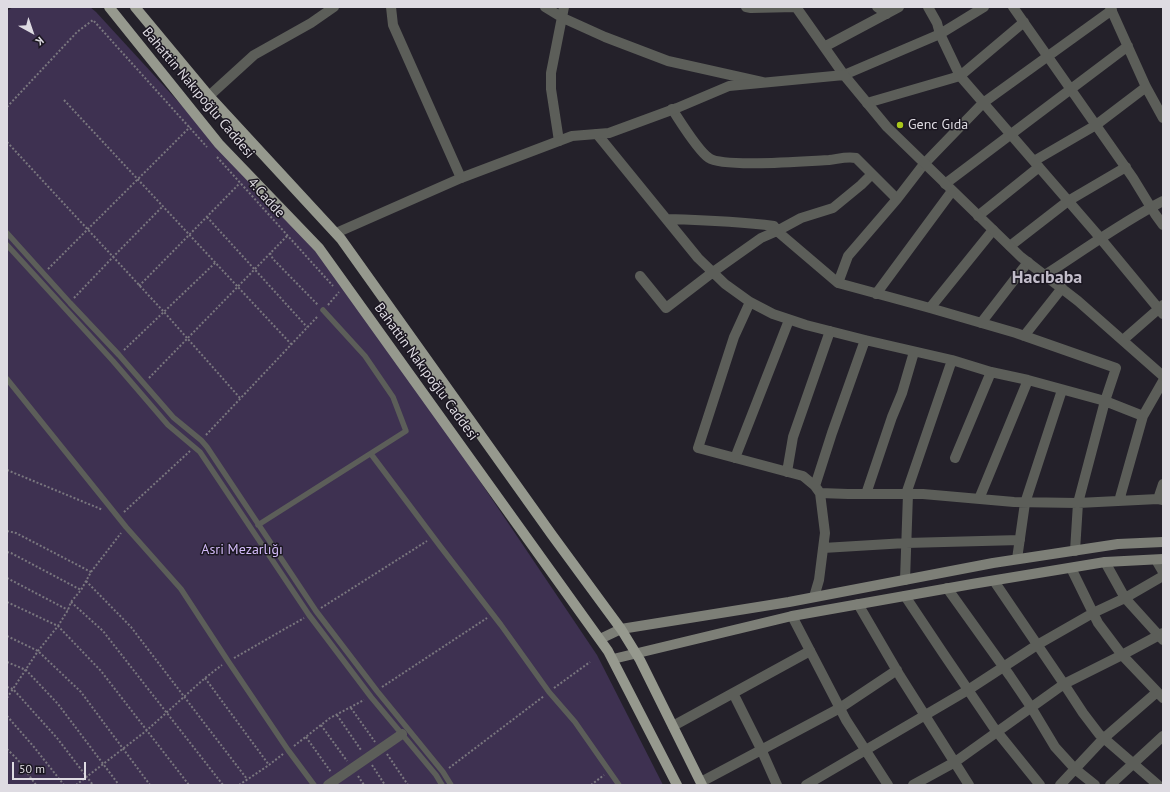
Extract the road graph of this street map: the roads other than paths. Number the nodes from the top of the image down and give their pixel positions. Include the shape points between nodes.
1 (109, 7) edge
2 (135, 7) edge
3 (334, 7) edge
4 (391, 7) edge
5 (545, 7) edge
6 (564, 7) edge
7 (746, 7) edge
8 (877, 7) edge
9 (899, 7) edge
10 (928, 7) edge
11 (984, 7) edge
12 (1013, 7) edge
13 (1111, 8) edge
14 (887, 14) junction
15 (563, 18) junction
16 (1024, 22) junction
17 (940, 34) junction
18 (1128, 46) junction
19 (824, 47) junction
20 (1048, 56) junction
21 (844, 75) junction
22 (960, 76) junction
23 (764, 82) junction
24 (1146, 87) junction
25 (1070, 89) junction
26 (209, 96) junction
27 (867, 103) junction
28 (983, 103) junction
29 (672, 109) junction
30 (1163, 118) edge
31 (1096, 125) junction
32 (598, 134) junction
33 (1011, 135) junction
34 (559, 141) junction
35 (924, 164) junction
36 (1036, 164) junction
37 (1126, 167) junction
38 (872, 174) junction
39 (461, 178) junction
40 (948, 187) junction
41 (897, 199) junction
42 (1068, 201) junction
43 (1163, 201) edge
44 (1151, 207) junction
45 (978, 216) junction
46 (667, 219) junction
47 (1163, 225) edge
48 (993, 230) junction
49 (777, 231) junction
50 (7, 233) edge
51 (336, 234) junction
52 (1101, 239) junction
53 (7, 245) edge
54 (1010, 246) junction
55 (1028, 262) junction
56 (713, 272) junction
57 (1045, 275) junction
58 (640, 276) dead end
59 (838, 283) junction
60 (1062, 288) junction
61 (876, 294) junction
62 (750, 302) junction
63 (930, 308) junction
64 (1162, 309) edge
65 (323, 310) road end
66 (789, 320) junction
67 (982, 323) junction
68 (830, 331) junction
69 (1024, 336) junction
70 (865, 340) junction
71 (1123, 340) junction
72 (914, 352) junction
73 (952, 360) junction
74 (991, 372) junction
75 (1163, 376) edge
76 (7, 379) edge
77 (1028, 380) junction
78 (1163, 381) edge
79 (1062, 390) junction
80 (1105, 401) junction
81 (1143, 416) junction
82 (371, 454) junction
83 (735, 458) junction
84 (955, 458) dead end
85 (787, 472) junction
86 (1163, 484) edge
87 (818, 490) junction
88 (866, 494) junction
89 (907, 494) junction
90 (979, 499) junction
91 (1161, 500) edge
92 (1118, 501) junction
93 (1025, 503) junction
94 (1078, 503) junction
95 (258, 525) junction
96 (1020, 540) junction
97 (1163, 542) edge
98 (906, 543) junction
99 (823, 548) junction
100 (1075, 551) junction
101 (1159, 559) edge
102 (1017, 560) junction
103 (1105, 562) junction
104 (1071, 568) junction
105 (1163, 572) edge
106 (1163, 576) edge
107 (905, 580) junction
108 (994, 581) junction
109 (947, 588) junction
110 (905, 596) junction
111 (814, 597) junction
112 (1125, 598) junction
113 (858, 604) junction
114 (1093, 613) junction
115 (792, 616) junction
116 (621, 629) junction
117 (1162, 636) edge
118 (600, 639) junction
119 (1037, 645) junction
120 (810, 651) junction
121 (636, 654) junction
122 (1122, 655) junction
123 (613, 659) junction
124 (1003, 666) junction
125 (897, 670) junction
126 (1064, 684) junction
127 (968, 690) junction
128 (733, 693) junction
129 (1160, 695) edge
130 (1031, 707) junction
131 (840, 708) junction
132 (925, 716) junction
133 (673, 726) junction
134 (996, 731) junction
135 (402, 734) junction
136 (1163, 736) edge
137 (1103, 739) junction
138 (761, 749) junction
139 (866, 750) junction
140 (955, 762) junction
141 (1133, 764) junction
142 (1074, 769) junction
143 (332, 782) edge
144 (701, 783) edge
145 (314, 785) edge
146 (442, 785) edge
147 (451, 785) edge
148 (618, 785) edge
149 (677, 785) edge
150 (777, 785) edge
151 (806, 785) edge
152 (888, 785) edge
153 (914, 785) edge
154 (969, 785) edge
155 (1040, 785) edge
156 (1060, 785) edge
157 (1095, 785) edge
158 (1110, 785) edge
159 (1158, 785) edge

1 - 118 main road, Bahattin Nakıpoğlu Caddesi via 220,144 319,248
2 - 26 main road, Bahattin Nakıpoğlu Caddesi
3 - 26 street via 254,55
4 - 39 street via 394,24
5 - 15 street
6 - 15 street
7 - 19 street via 796,7
8 - 14 street
9 - 14 street
10 - 17 street
11 - 17 street
12 - 16 street
13 - 18 street
13 - 20 street
14 - 19 street
15 - 23 street via 668,61
15 - 34 street via 551,73
16 - 20 street
16 - 22 street
17 - 21 street
17 - 22 street
18 - 24 street
18 - 25 street
19 - 21 street
20 - 25 street
20 - 28 street
21 - 23 street
21 - 27 street
22 - 27 street
22 - 28 street
23 - 29 street via 729,86
24 - 30 street
24 - 31 street
25 - 31 street
25 - 33 street
26 - 51 main road, Bahattin Nakıpoğlu Caddesi
27 - 35 street
28 - 33 street
28 - 35 street
29 - 32 street via 609,133
29 - 38 street via 709,159 753,163 851,157 856,158
31 - 36 street
31 - 37 street
32 - 34 street via 572,136
32 - 46 street
33 - 36 street
33 - 40 street
34 - 39 street
35 - 40 street
35 - 41 street
36 - 42 street
36 - 45 street
37 - 42 street
37 - 44 street
38 - 41 street
38 - 49 street via 833,208 801,218
39 - 51 street
40 - 45 street
40 - 61 street via 920,233
41 - 59 street via 848,256
42 - 52 street
42 - 54 street
43 - 44 street
44 - 47 street
44 - 52 street
45 - 48 street
46 - 49 street via 753,223 774,226
46 - 56 street via 698,258
48 - 54 street
48 - 63 street
49 - 56 street via 761,238
49 - 59 street
50 - 95 lane via 173,418 201,440
51 - 116 main road, Bahattin Nakıpoğlu Caddesi
52 - 57 street
52 - 64 street
53 - 135 lane via 168,424 200,452 309,615
54 - 55 street
55 - 57 street
55 - 67 street
56 - 58 street via 666,308
56 - 62 street
57 - 60 street
59 - 61 street
60 - 69 street
60 - 71 street
61 - 63 street
62 - 66 street
62 - 83 street via 734,337 698,448
63 - 67 street
64 - 71 street
65 - 82 lane via 365,356 393,397 406,431
66 - 68 street
66 - 83 street
67 - 69 street
68 - 70 street
68 - 85 street via 794,437
69 - 80 street via 1116,368
70 - 72 street
70 - 87 street via 832,433
71 - 75 street
72 - 73 street
72 - 88 street
73 - 74 street
73 - 89 street
74 - 77 street
74 - 84 street
76 - 145 lane via 126,527 181,589
77 - 79 street
77 - 90 street
78 - 81 street
79 - 80 street
79 - 93 street
80 - 81 street
80 - 94 street
81 - 92 street
82 - 95 lane
82 - 148 lane via 549,692 575,722
83 - 85 street
85 - 87 street via 803,476
86 - 91 street
87 - 88 street
87 - 99 street via 825,533
88 - 89 street
89 - 90 street
89 - 98 street
90 - 93 street
91 - 92 street
92 - 94 street
93 - 94 street
93 - 96 street
94 - 100 street
95 - 147 lane via 316,611
96 - 98 street
96 - 102 street
97 - 100 main road via 1118,544
98 - 99 street
98 - 107 street
99 - 111 street
100 - 102 main road
101 - 103 main road
101 - 105 street
102 - 107 main road
103 - 104 main road
103 - 112 street
104 - 108 main road
104 - 114 street
106 - 112 street
107 - 111 main road
108 - 109 main road
108 - 119 street
109 - 110 main road
109 - 124 street
110 - 113 main road
110 - 127 street
111 - 116 main road
112 - 114 street
112 - 117 street
113 - 115 main road
113 - 125 street
114 - 119 street
114 - 122 street
115 - 120 street
115 - 121 main road
116 - 118 main road
116 - 121 main road, Bahattin Nakıpoğlu Caddesi
117 - 122 street
118 - 123 main road, Bahattin Nakıpoğlu Caddesi
119 - 124 street
119 - 126 street
120 - 128 street
120 - 131 street
121 - 123 main road
121 - 133 main road, Bahattin Nakıpoğlu Caddesi
122 - 126 street
122 - 129 street
123 - 149 main road, Bahattin Nakıpoğlu Caddesi
124 - 127 street
124 - 130 street
125 - 131 street
125 - 132 street
126 - 130 street
126 - 137 street via 1082,713
127 - 132 street
127 - 134 street
128 - 133 street
128 - 138 street
129 - 137 street
130 - 134 street
130 - 142 street via 1055,747
131 - 138 street
131 - 139 street
132 - 139 street
132 - 140 street
133 - 144 main road, Bahattin Nakıpoğlu Caddesi
134 - 140 street
134 - 155 street
135 - 143 street
135 - 146 lane
136 - 141 street
137 - 141 street
137 - 142 street
138 - 144 street
138 - 150 street
139 - 151 street
139 - 152 street
140 - 153 street
140 - 154 street
141 - 158 street
141 - 159 street
142 - 156 street
142 - 157 street

